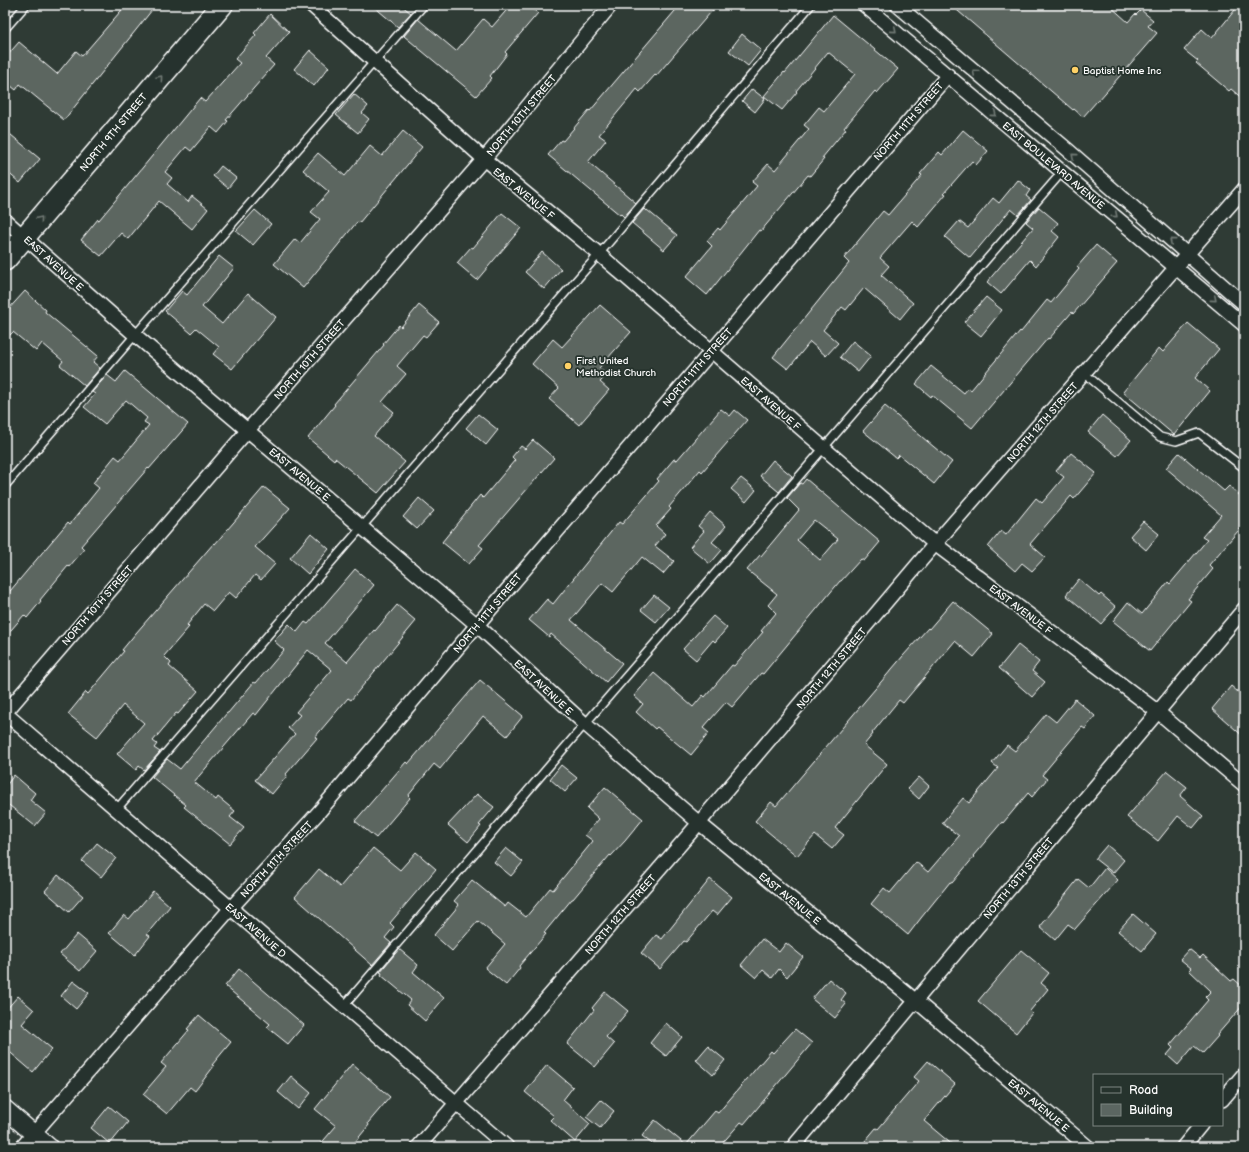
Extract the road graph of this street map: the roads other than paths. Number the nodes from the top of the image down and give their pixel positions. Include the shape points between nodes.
1 (26, 5) edge
2 (222, 5) edge
3 (311, 5) edge
4 (424, 5) edge
5 (612, 5) edge
6 (812, 5) edge
7 (864, 5) edge
8 (897, 5) edge
9 (5, 29) edge
10 (375, 62) junction
11 (948, 75) junction
12 (484, 160) junction
13 (1063, 171) junction
14 (1244, 189) edge
15 (5, 220) edge
16 (24, 237) junction
17 (599, 254) junction
18 (1188, 254) junction
19 (5, 260) edge
20 (1176, 268) junction
21 (1244, 304) edge
22 (1244, 325) edge
23 (135, 335) junction
24 (711, 351) junction
25 (1084, 373) junction
26 (248, 430) junction
27 (824, 448) junction
28 (1244, 468) edge
29 (5, 486) edge
30 (362, 526) junction
31 (935, 544) junction
32 (1244, 609) edge
33 (477, 625) junction
34 (1158, 712) junction
35 (5, 713) edge
36 (585, 724) junction
37 (1244, 785) edge
38 (116, 810) junction
39 (699, 823) junction
40 (231, 908) junction
41 (916, 1001) junction
42 (344, 1006) junction
43 (1244, 1074) edge
44 (1223, 1099) edge
45 (456, 1103) junction
46 (5, 1109) edge
47 (1200, 1126) edge
48 (33, 1134) junction
49 (22, 1147) edge
50 (49, 1147) edge
51 (418, 1147) edge
52 (507, 1147) edge
53 (792, 1147) edge
54 (1088, 1147) edge
55 (1183, 1147) edge

1 - 9 lane
16 -> 2 main road, NORTH 9TH STREET
3 - 10 street, EAST AVENUE F
4 - 10 lane
5 - 12 street, NORTH 10TH STREET
6 - 17 lane
7 -> 11 street, EAST BOULEVARD AVENUE
18 -> 8 street, EAST BOULEVARD AVENUE
10 - 12 street, EAST AVENUE F
10 - 23 lane
11 -> 13 street, EAST BOULEVARD AVENUE
11 - 24 street, NORTH 11TH STREET
12 - 17 street, EAST AVENUE F
12 - 26 street, NORTH 10TH STREET
13 -> 20 street, EAST BOULEVARD AVENUE
13 - 27 lane
14 - 18 street, NORTH 12TH STREET
15 - 16 street, EAST AVENUE E
16 - 19 main road, NORTH 9TH STREET
16 - 23 street, EAST AVENUE E
17 - 24 street, EAST AVENUE F
17 - 30 lane
18 - 20 street, NORTH 12TH STREET
18 - 21 street, EAST BOULEVARD AVENUE
20 -> 22 street, EAST BOULEVARD AVENUE
20 - 25 street, NORTH 12TH STREET
23 - 26 street, EAST AVENUE E
23 - 29 lane
24 - 27 street, EAST AVENUE F
24 - 33 street, NORTH 11TH STREET
25 - 28 lane via 1160,437 1176,440 1199,432
25 - 31 street, NORTH 12TH STREET
26 - 30 street, EAST AVENUE E
26 - 35 street, NORTH 10TH STREET
27 - 31 street, EAST AVENUE F
27 - 36 lane
30 - 33 street, EAST AVENUE E
30 - 38 lane
31 - 34 street, EAST AVENUE F
31 - 39 street, NORTH 12TH STREET
32 - 34 street, NORTH 13TH STREET
33 - 36 street, EAST AVENUE E
33 - 40 street, NORTH 11TH STREET via 318,814
34 - 37 street, EAST AVENUE F
34 - 41 street, NORTH 13TH STREET
35 - 38 street, EAST AVENUE D
36 - 39 street, EAST AVENUE E
36 - 42 lane
38 - 40 street, EAST AVENUE D
39 - 41 street, EAST AVENUE E
39 - 45 street, NORTH 12TH STREET
40 - 42 street, EAST AVENUE D
40 - 48 street, NORTH 11TH STREET
41 - 53 street, NORTH 13TH STREET
41 - 54 street, EAST AVENUE E
42 - 45 street, EAST AVENUE D
43 - 44 street
45 - 51 street, NORTH 12TH STREET
45 - 52 street, EAST AVENUE D
46 - 48 street
47 - 55 street
48 - 49 street, NORTH 11TH STREET
48 - 50 street

